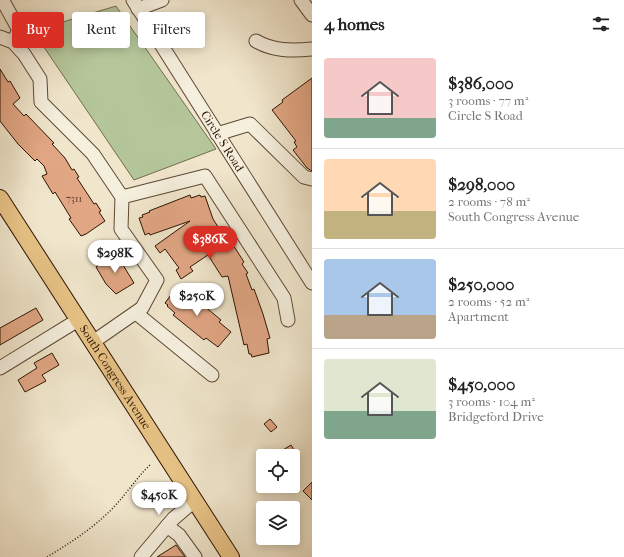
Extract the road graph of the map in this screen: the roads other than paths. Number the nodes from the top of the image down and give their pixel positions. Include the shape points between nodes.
1 (162, 0) edge
2 (301, 0) edge
3 (3, 1) edge
4 (136, 4) edge
5 (312, 15) edge
6 (12, 17) edge
7 (0, 37) edge
8 (256, 41) dead end
9 (12, 42) edge
10 (18, 48) edge
11 (312, 49) edge
12 (217, 134) junction
13 (312, 179) edge
14 (122, 197) junction
15 (0, 198) edge
16 (312, 283) edge
17 (136, 313) junction
18 (78, 320) junction
19 (288, 320) dead end
20 (92, 342) junction
21 (0, 368) edge
22 (212, 375) dead end
23 (194, 501) junction
24 (167, 526) junction
25 (141, 557) edge
26 (195, 557) edge
27 (231, 557) edge

1 - 4 street
2 - 5 street
3 - 6 street
4 - 12 street, Circle S Road
7 - 9 street
8 - 11 street via 266,47 292,51
10 - 14 street via 40,79 41,102 93,154
12 - 13 street via 250,124 304,177
12 - 16 street, Circle S Road
14 - 17 street via 121,229 157,280 142,308
14 - 19 street via 204,176 284,298
15 - 18 main road, South Congress Avenue
17 - 20 street
17 - 22 street
18 - 20 main road, South Congress Avenue
18 - 21 street
20 - 23 main road, South Congress Avenue
23 - 24 street
23 - 27 main road, South Congress Avenue
24 - 25 street
24 - 26 street via 179,535

